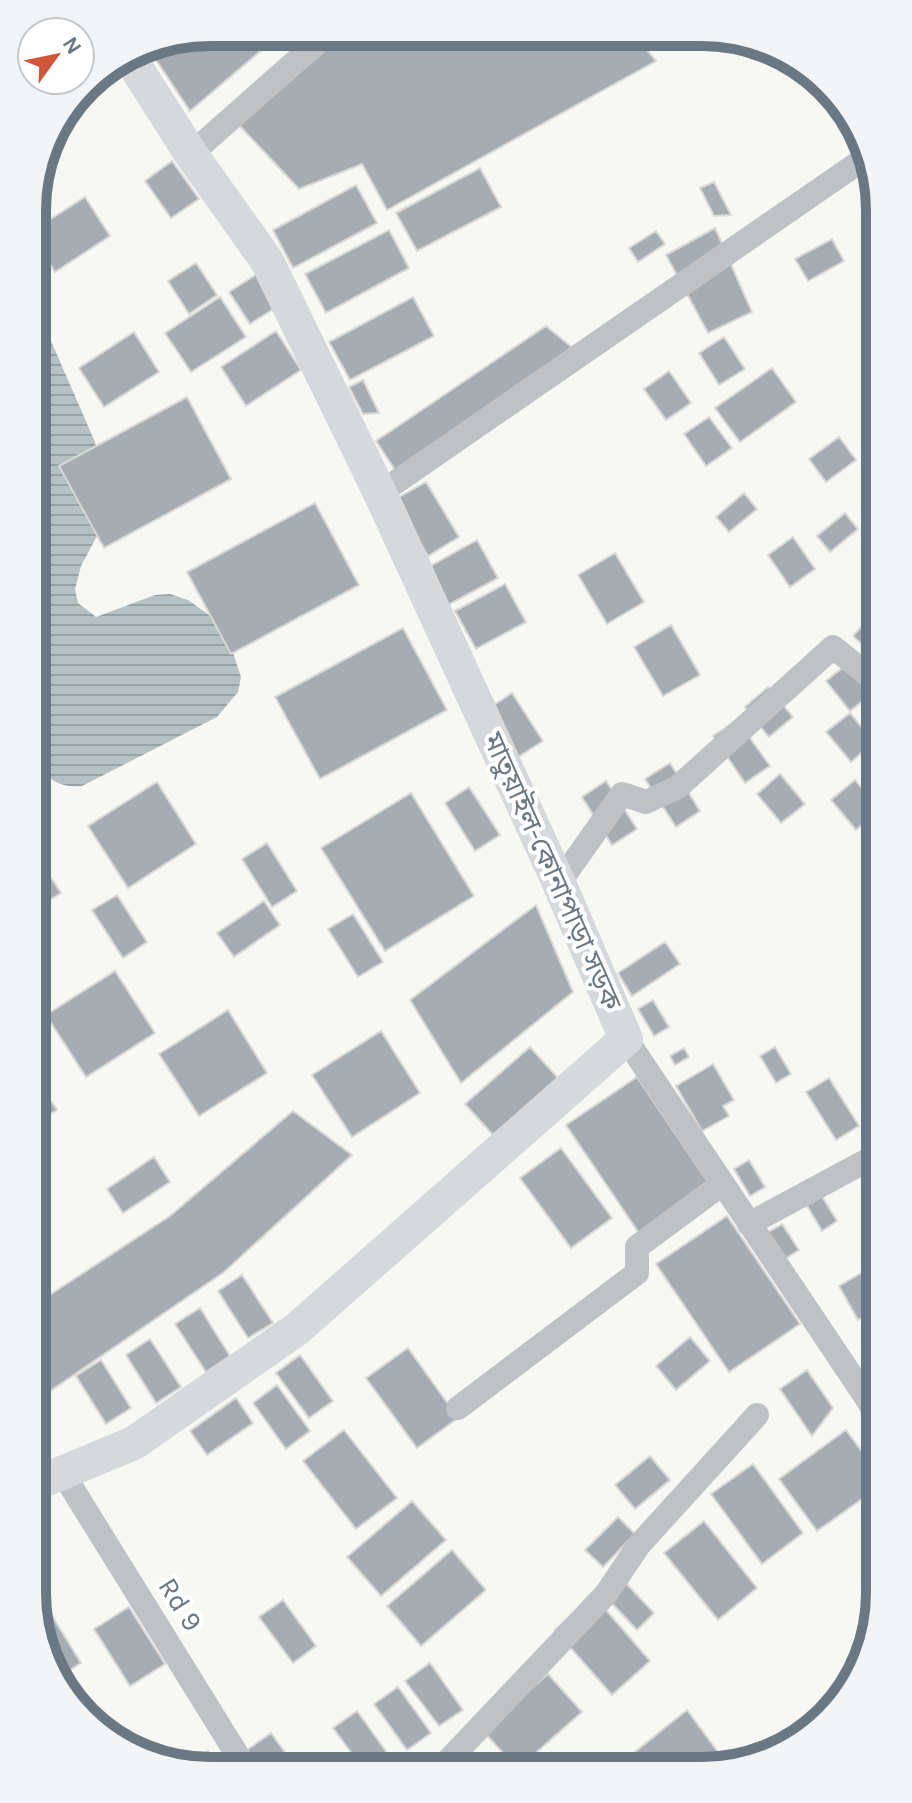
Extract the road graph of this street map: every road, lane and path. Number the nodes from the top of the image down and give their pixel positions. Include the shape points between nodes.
1 (313, 46) edge
2 (134, 65) edge
3 (191, 154) junction
4 (859, 163) edge
5 (380, 493) junction
6 (866, 674) edge
7 (559, 883) junction
8 (626, 1039) junction
9 (866, 1161) edge
10 (722, 1184) junction
11 (749, 1224) junction
12 (866, 1398) edge
13 (458, 1408) dead end
14 (757, 1415) dead end
15 (51, 1477) edge
16 (238, 1757) edge
17 (452, 1757) edge

1 - 3 street
2 - 3 main road, মাতুয়াইল-কোনাপাড়া সড়ক
3 - 5 main road, মাতুয়াইল-কোনাপাড়া সড়ক via 267,261
4 - 5 street
5 - 7 main road, মাতুয়াইল-কোনাপাড়া সড়ক
6 - 7 street via 833,647 678,787 646,802 622,794
7 - 8 main road, মাতুয়াইল-কোনাপাড়া সড়ক
8 - 10 street
8 - 15 main road, মাতুয়াইল-কোনাপাড়া সড়ক via 297,1329 134,1443
9 - 11 street
10 - 11 street
10 - 13 street via 637,1247 637,1273
11 - 12 street
14 - 17 street via 639,1545 606,1594
15 - 16 street, Rd 9

